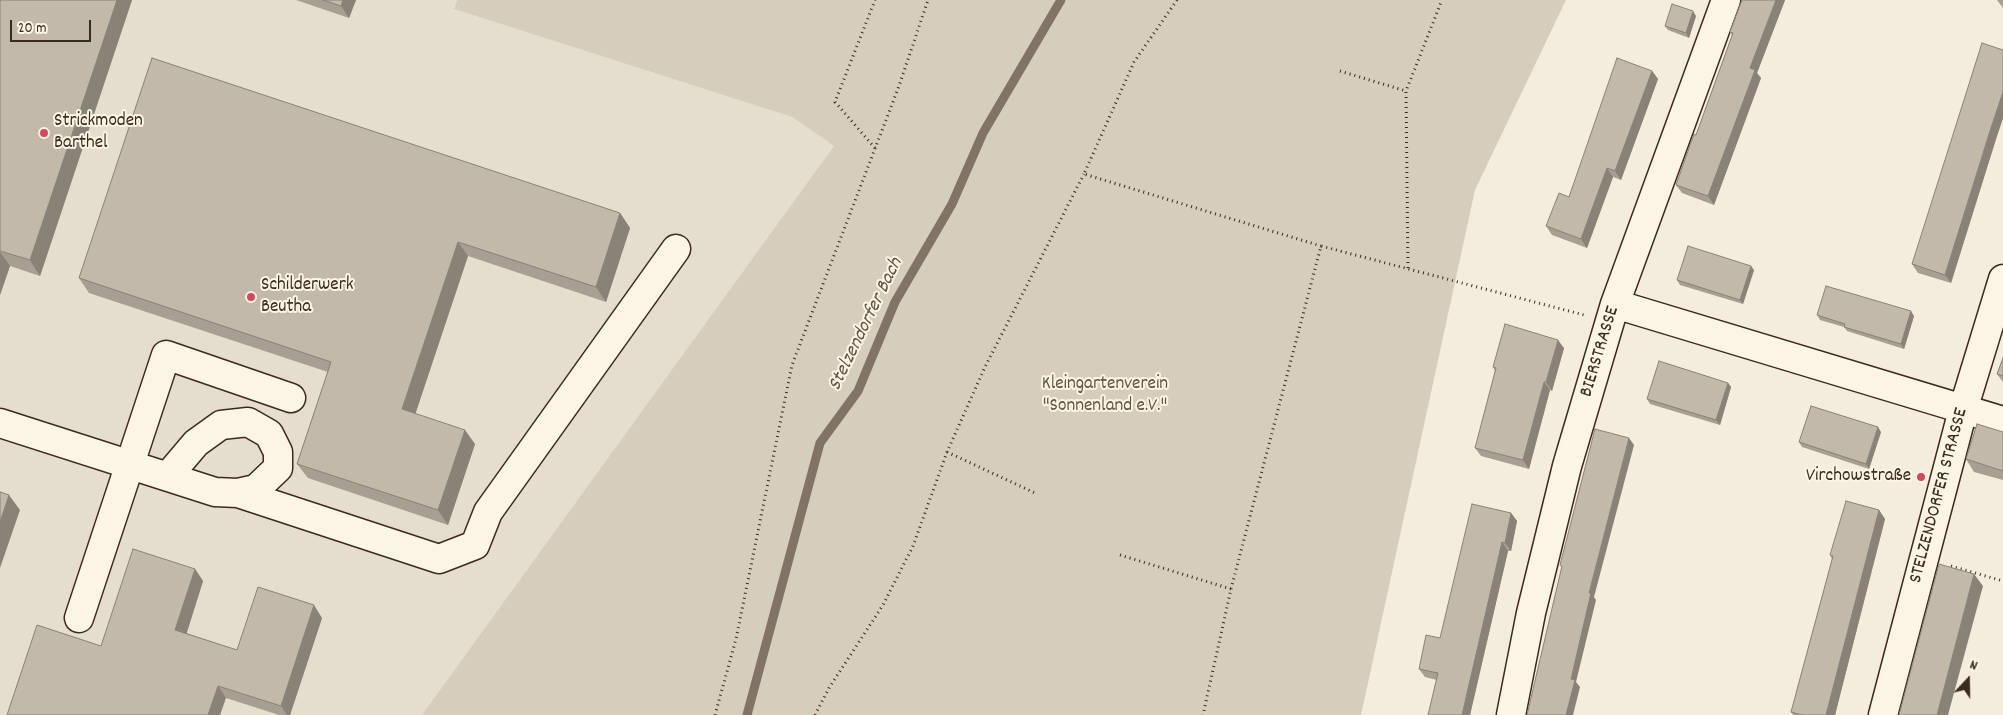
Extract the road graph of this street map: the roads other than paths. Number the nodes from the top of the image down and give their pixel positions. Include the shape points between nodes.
1 (1726, 0) edge
2 (676, 249) dead end
3 (2003, 279) edge
4 (1612, 313) junction
5 (291, 398) dead end
6 (1963, 410) junction
7 (2003, 421) edge
8 (0, 425) edge
9 (129, 464) junction
10 (168, 476) junction
11 (238, 493) junction
12 (79, 618) dead end
13 (1511, 715) edge
14 (1883, 715) edge

1 - 4 street, BIERSTRASSE
2 - 11 street via 488,512 474,544 439,559
3 - 6 street, STELZENDORFER STRASSE
4 - 6 street
4 - 13 street, BIERSTRASSE via 1567,466 1531,613
5 - 9 street via 166,356
6 - 7 street
6 - 14 street, STELZENDORFER STRASSE
8 - 9 street
9 - 10 street
9 - 12 street
10 - 11 street via 215,492
10 - 11 street via 196,443 221,425 248,422 269,434 278,452 278,468 256,489

